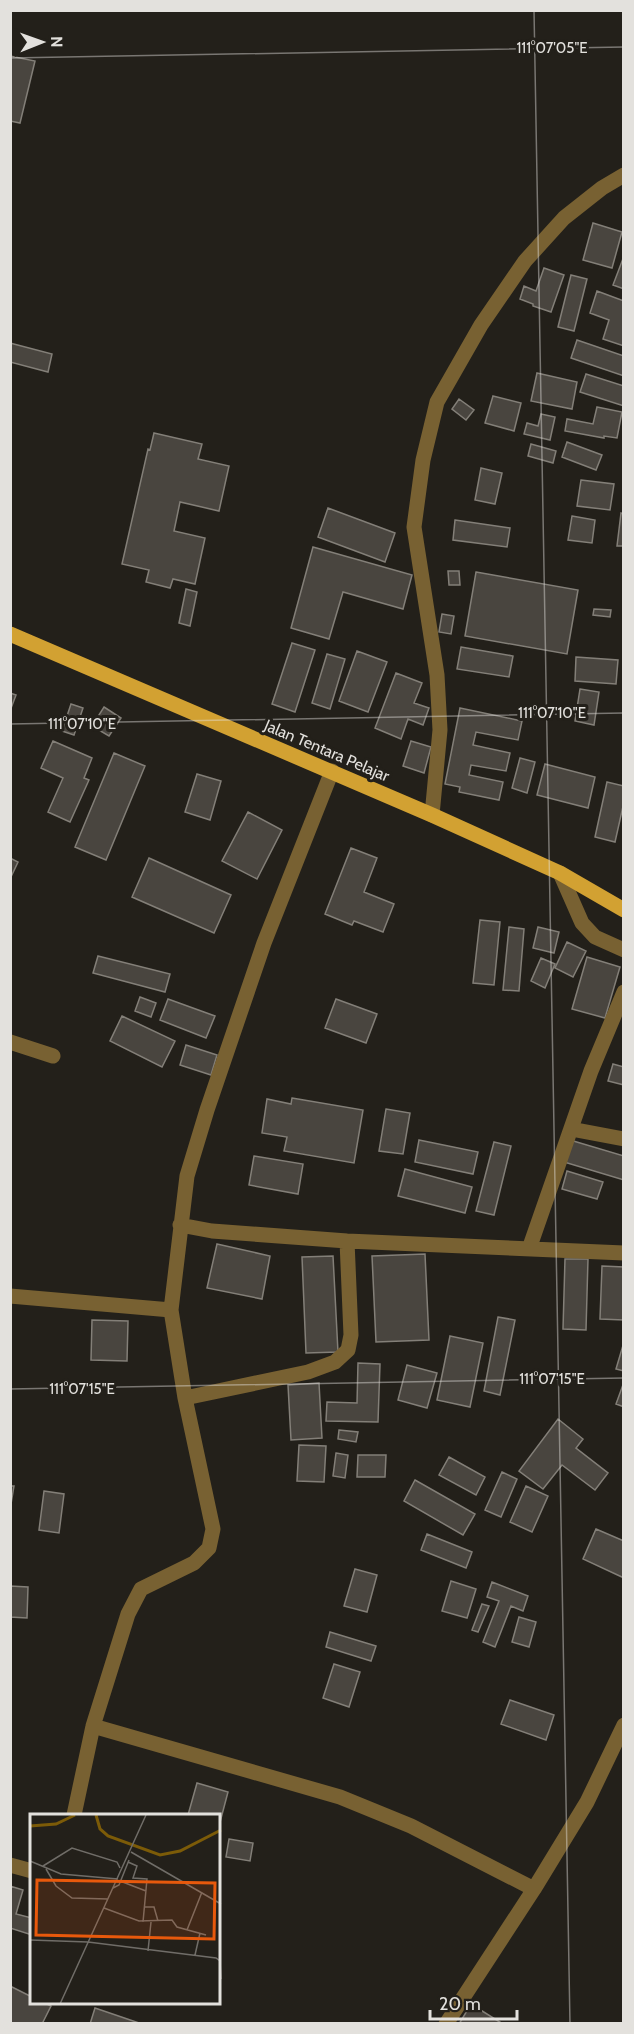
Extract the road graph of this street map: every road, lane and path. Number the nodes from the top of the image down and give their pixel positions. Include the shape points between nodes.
1 (624, 175) edge
2 (10, 634) edge
3 (332, 771) junction
4 (432, 815) junction
5 (560, 873) junction
6 (624, 910) edge
7 (624, 950) edge
8 (624, 992) edge
9 (10, 1042) edge
10 (53, 1056) dead end
11 (571, 1129) junction
12 (624, 1139) edge
13 (180, 1225) junction
14 (347, 1241) junction
15 (529, 1249) junction
16 (624, 1253) edge
17 (10, 1296) edge
18 (171, 1310) junction
19 (185, 1398) junction
20 (624, 1725) edge
21 (93, 1726) junction
22 (74, 1814) edge
23 (10, 1865) edge
24 (30, 1870) edge
25 (534, 1889) junction
26 (446, 2024) edge

1 - 4 street via 564,218 525,261 481,325 437,402 423,460 414,526 437,675 440,730
2 - 3 main road, Jalan Tentara Pelajar
3 - 4 main road, Jalan Tentara Pelajar
3 - 13 street via 264,943 207,1110 187,1176
4 - 5 main road, Jalan Tentara Pelajar
5 - 6 main road, Jalan Tentara Pelajar
5 - 7 street via 582,923 595,937
8 - 11 street
9 - 10 street
11 - 12 street
11 - 15 street
13 - 14 street
13 - 18 street
14 - 15 street
14 - 19 street via 351,1335 348,1350 342,1356 308,1372
15 - 16 street
17 - 18 street
18 - 19 street
19 - 21 street via 213,1529 209,1548 194,1563 141,1589 128,1614
20 - 25 street via 587,1802
21 - 22 street
21 - 25 street via 340,1797 411,1826
23 - 24 street
25 - 26 street

